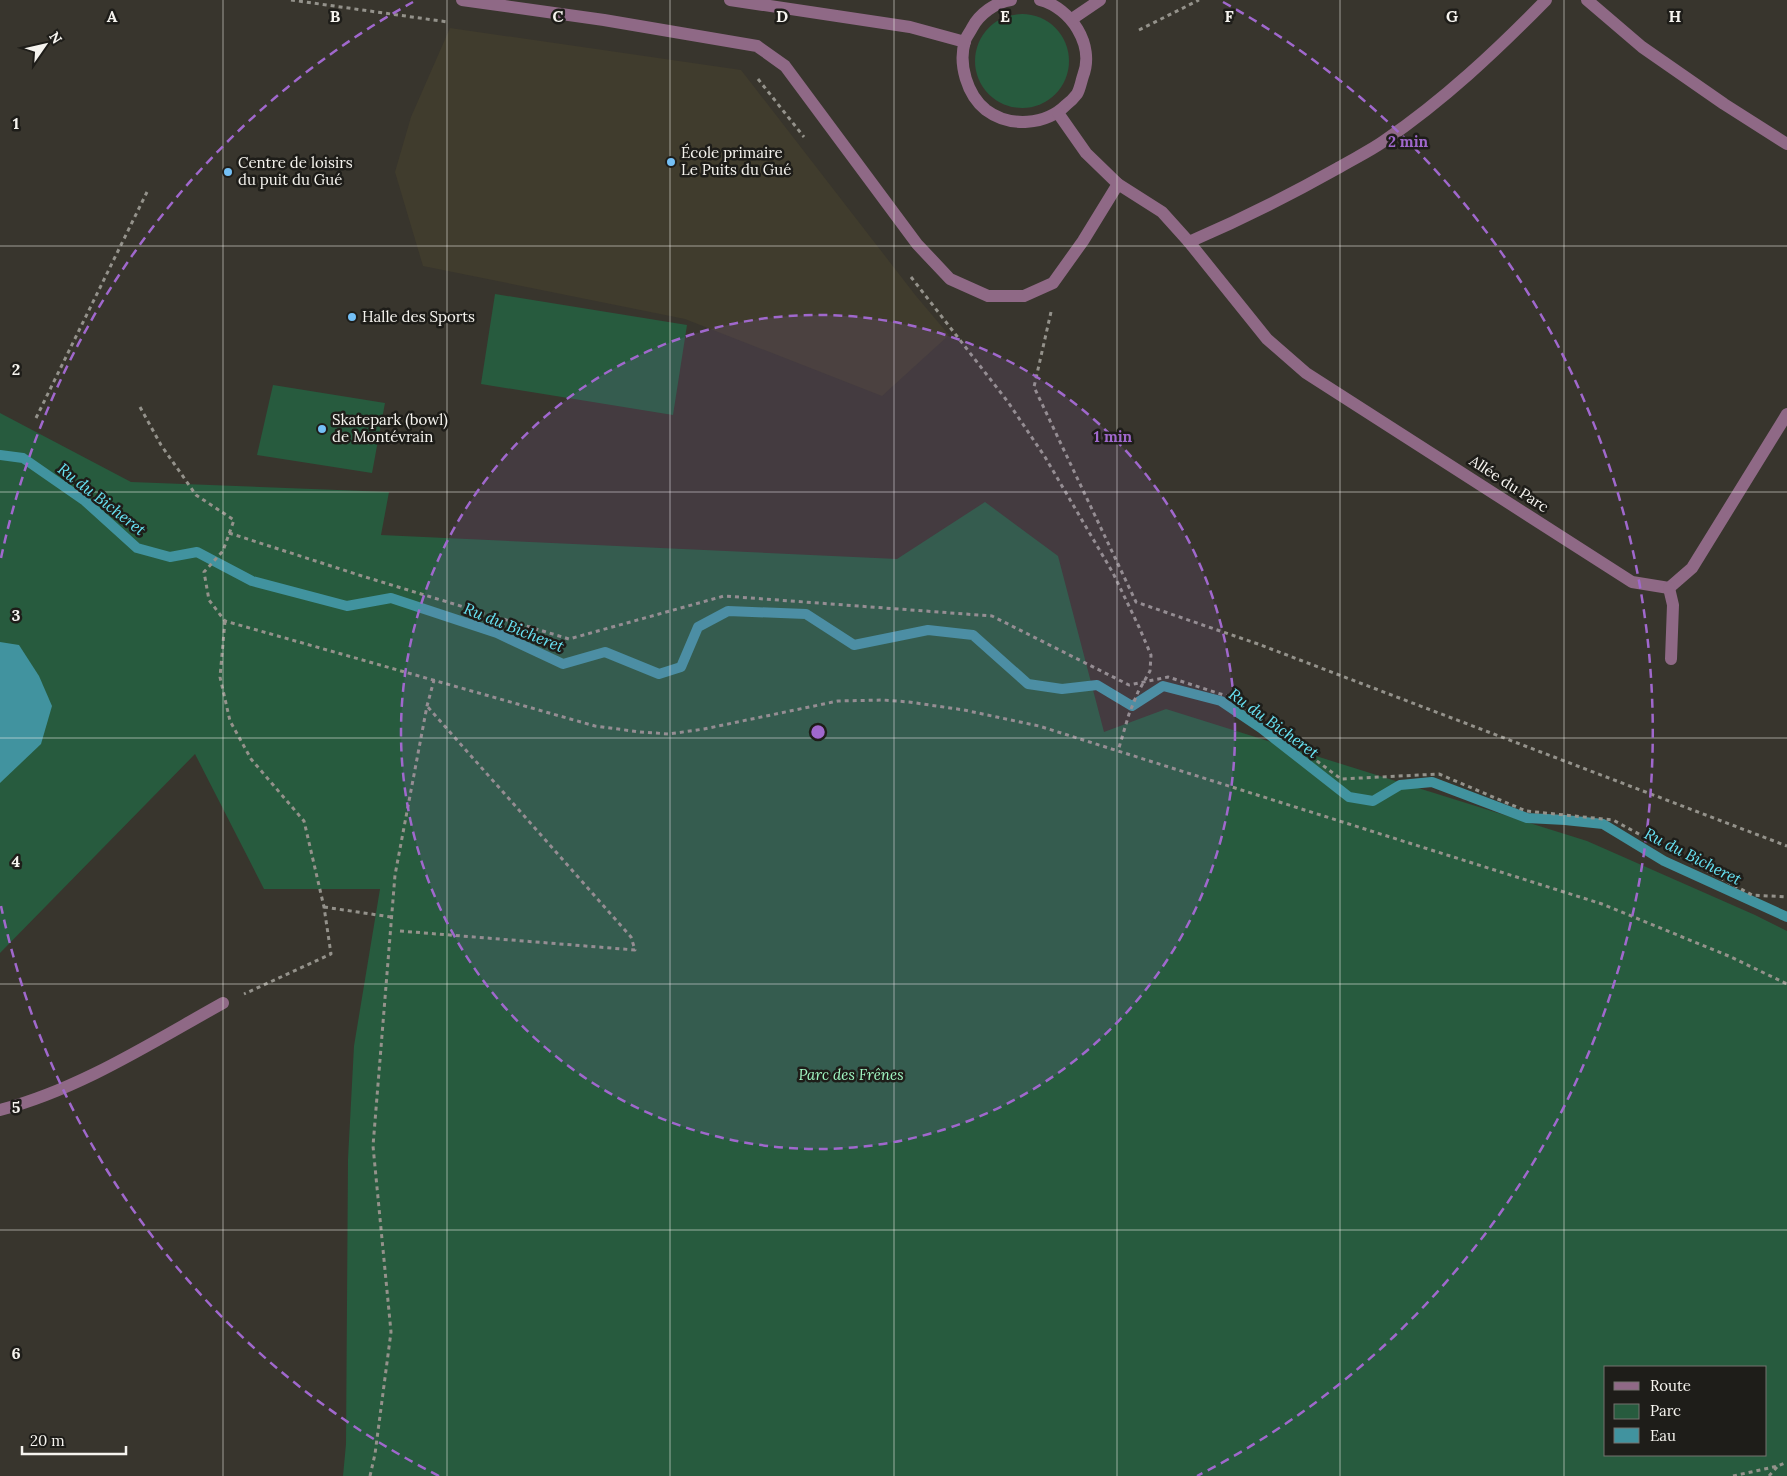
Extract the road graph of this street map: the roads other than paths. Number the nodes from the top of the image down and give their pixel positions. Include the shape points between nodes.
1 (462, 0) edge
2 (730, 0) edge
3 (1006, 0) edge
4 (1011, 0) edge
5 (1040, 0) edge
6 (1100, 0) edge
7 (1546, 0) edge
8 (1587, 0) edge
9 (1072, 20) junction
10 (965, 42) junction
11 (1058, 113) junction
12 (1787, 144) edge
13 (1118, 184) junction
14 (1189, 242) junction
15 (1787, 414) edge
16 (1669, 588) junction
17 (1671, 658) dead end
18 (222, 1003) road end
19 (0, 1110) edge

1 - 13 street via 757,46 785,66 918,244 950,280 988,296 1024,296 1053,283
2 - 10 street via 910,27
3 - 4 street
3 - 10 street via 988,9 974,23
5 - 9 street via 1058,8
6 - 9 street
7 - 14 street via 1444,97 1383,142 1306,186
8 - 12 street via 1642,47
9 - 11 street via 1085,43 1086,70 1077,94
10 - 11 street via 962,66 970,91 986,110 1009,121 1034,122
11 - 13 street, Allée du Parc via 1086,153
13 - 14 street, Allée du Parc via 1162,212
14 - 16 street, Allée du Parc via 1267,339 1306,373 1632,582
15 - 16 street via 1692,568
16 - 17 street via 1673,605
18 - 19 street via 85,1079 30,1102

